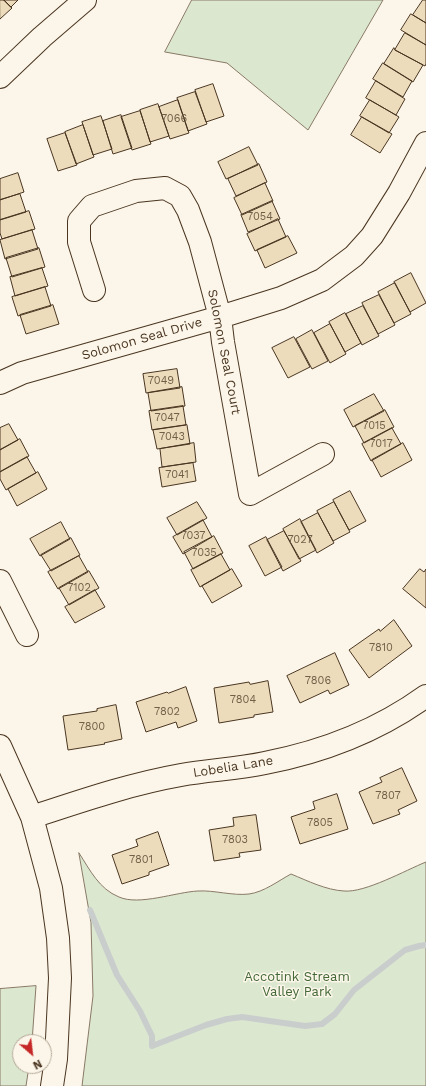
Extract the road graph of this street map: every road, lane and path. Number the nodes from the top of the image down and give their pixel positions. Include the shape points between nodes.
1 (85, 0) edge
2 (0, 77) edge
3 (426, 143) edge
4 (94, 290) dead end
5 (220, 317) junction
6 (0, 383) edge
7 (323, 454) dead end
8 (0, 581) edge
9 (28, 635) dead end
10 (426, 696) edge
11 (0, 746) edge
12 (32, 817) junction
13 (52, 1086) edge

1 - 2 street
3 - 5 street, Solomon Seal Drive via 376,230 354,256 322,280 281,298
4 - 5 street, Solomon Seal Court via 79,242 79,221 92,206 136,191 165,188 180,196 188,210 200,242
5 - 6 street, Solomon Seal Drive via 22,373
5 - 7 street, Solomon Seal Court via 250,494
8 - 9 street
10 - 12 street, Lobelia Lane via 380,724 343,741 302,755 264,764 181,775 126,787
11 - 12 street
12 - 13 street via 51,888 58,938 60,978

